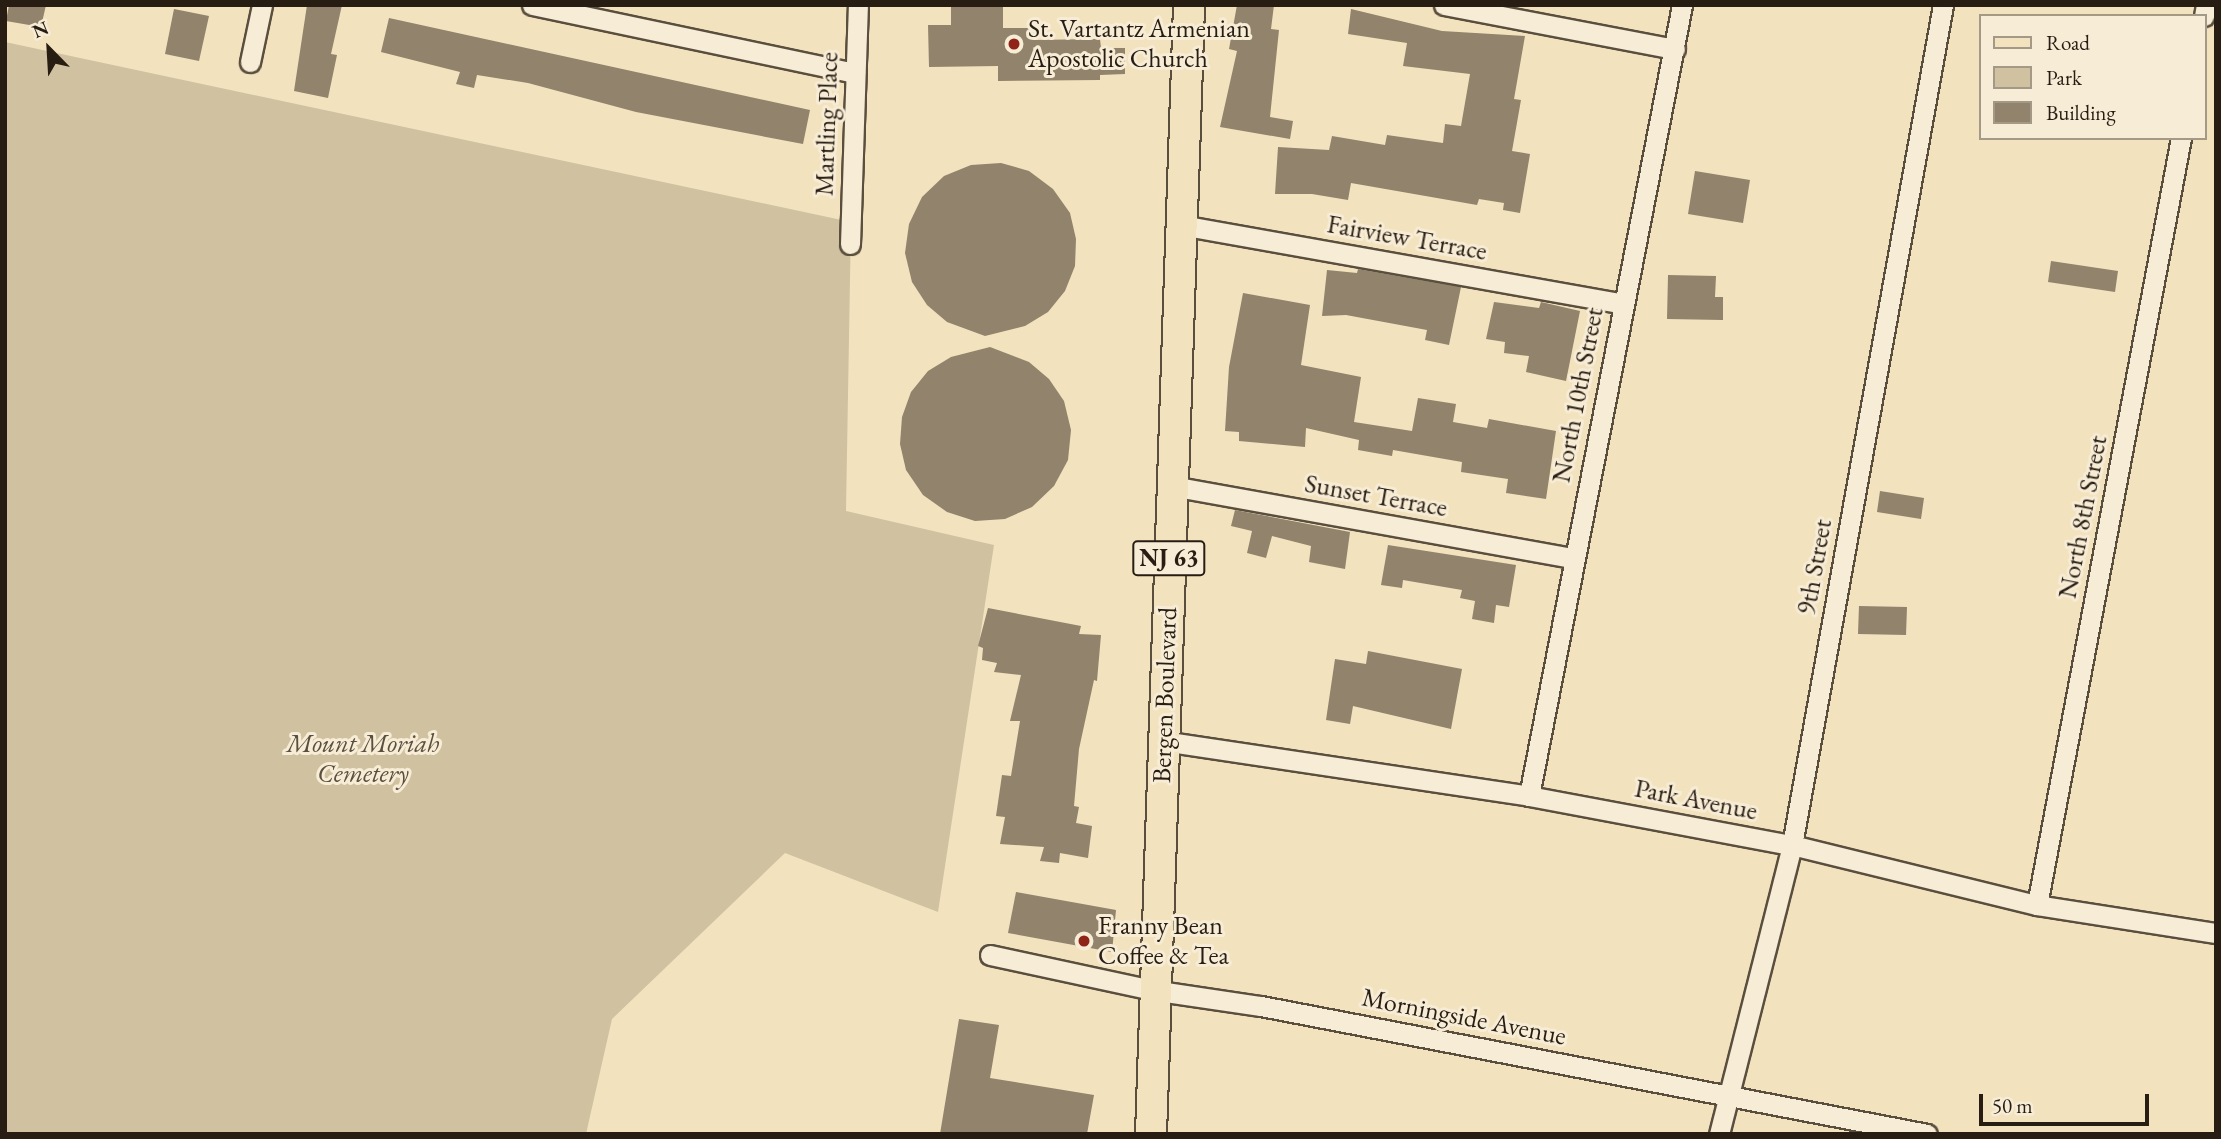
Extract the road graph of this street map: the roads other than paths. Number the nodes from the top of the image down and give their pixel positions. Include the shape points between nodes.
1 (262, 5) edge
2 (532, 5) edge
3 (858, 5) edge
4 (1189, 5) edge
5 (1444, 5) edge
6 (1682, 5) edge
7 (1943, 5) edge
8 (1675, 49) junction
9 (250, 62) dead end
10 (855, 73) junction
11 (2181, 140) edge
12 (1181, 225) junction
13 (850, 244) dead end
14 (1623, 304) junction
15 (1172, 486) junction
16 (1572, 558) junction
17 (1163, 741) junction
18 (1529, 796) junction
19 (1791, 845) junction
20 (2037, 905) junction
21 (2216, 933) edge
22 (990, 955) dead end
23 (1152, 990) junction
24 (1727, 1093) junction
25 (1151, 1134) edge
26 (1719, 1134) edge
27 (1927, 1134) edge

1 - 9 street
2 - 10 street
3 - 10 street, Martling Place
4 - 12 main road, Bergen Boulevard / NJ 63
5 - 8 street
6 - 8 street, North 10th Street
7 - 19 street, 9th Street
8 - 14 street, North 10th Street
10 - 13 street, Martling Place
11 - 20 street, North 8th Street
12 - 14 street, Fairview Terrace
12 - 15 main road, Bergen Boulevard / NJ 63
14 - 16 street, North 10th Street
15 - 16 street, Sunset Terrace
15 - 17 main road, Bergen Boulevard / NJ 63
16 - 18 street, North 10th Street
17 - 18 street, Park Avenue
17 - 23 main road, Bergen Boulevard / NJ 63
18 - 19 street, Park Avenue
19 - 20 street, Park Avenue
19 - 24 street, 9th Street
20 - 21 street, Park Avenue
22 - 23 street, Morningside Avenue
23 - 24 street, Morningside Avenue
23 - 25 main road, Bergen Boulevard / NJ 63
24 - 26 street, 9th Street
24 - 27 street, Morningside Avenue

